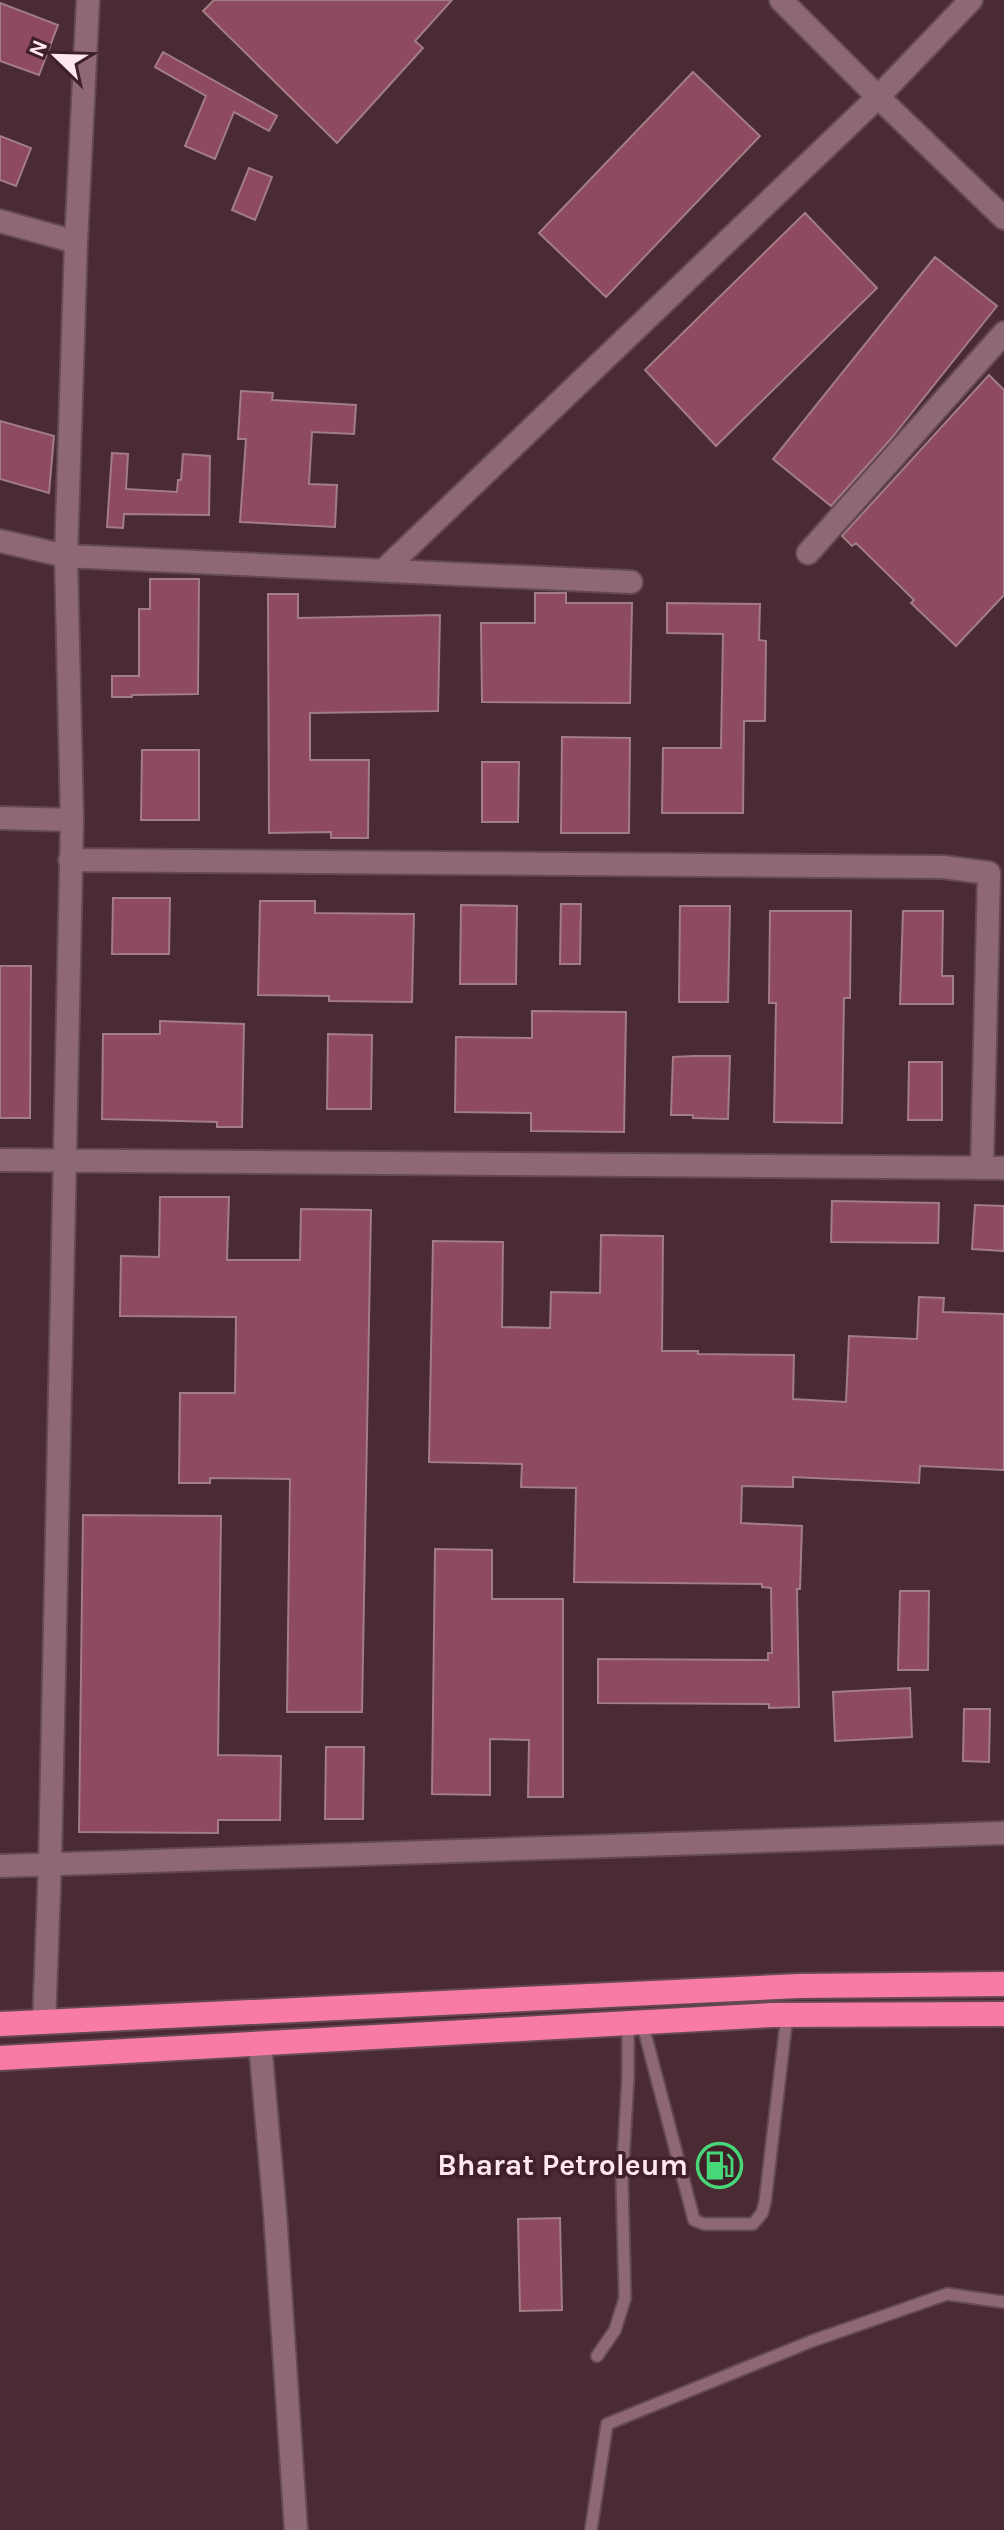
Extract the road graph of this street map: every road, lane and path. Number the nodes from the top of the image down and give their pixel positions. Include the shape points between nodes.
1 (88, 0) edge
2 (781, 0) edge
3 (971, 0) edge
4 (878, 97) junction
5 (1004, 218) edge
6 (0, 221) edge
7 (76, 242) junction
8 (1004, 333) edge
9 (0, 541) edge
10 (808, 553) dead end
11 (66, 556) junction
12 (384, 570) junction
13 (631, 582) dead end
14 (0, 818) edge
15 (72, 820) junction
16 (70, 860) junction
17 (996, 872) edge
18 (0, 1160) edge
19 (66, 1160) junction
20 (993, 1168) edge
21 (1004, 1833) edge
22 (50, 1863) junction
23 (0, 1866) edge
24 (1004, 1984) edge
25 (1004, 2014) edge
26 (787, 2015) junction
27 (44, 2022) junction
28 (635, 2022) junction
29 (0, 2024) edge
30 (260, 2043) junction
31 (0, 2058) edge
32 (1004, 2302) edge
33 (597, 2356) dead end
34 (296, 2530) edge
35 (591, 2530) edge

1 - 7 street
2 - 4 street
3 - 4 street
4 - 5 street
4 - 12 street
6 - 7 street
7 - 11 street
8 - 10 street
9 - 11 street
11 - 12 street
11 - 15 street
12 - 13 street
14 - 15 street
15 - 16 street
16 - 17 street via 943,867
16 - 19 street
17 - 20 street
18 - 19 street
19 - 20 street
19 - 22 street
21 - 22 street
22 - 23 street
22 - 27 street
24 - 27 highway via 799,1986
25 - 26 highway
26 - 28 highway
26 - 28 lane via 765,2202 753,2224 694,2220
27 - 29 highway
28 - 30 highway
28 - 33 lane via 622,2181 625,2298 615,2330
30 - 31 highway
30 - 34 street
32 - 35 lane via 947,2294 812,2341 607,2424

